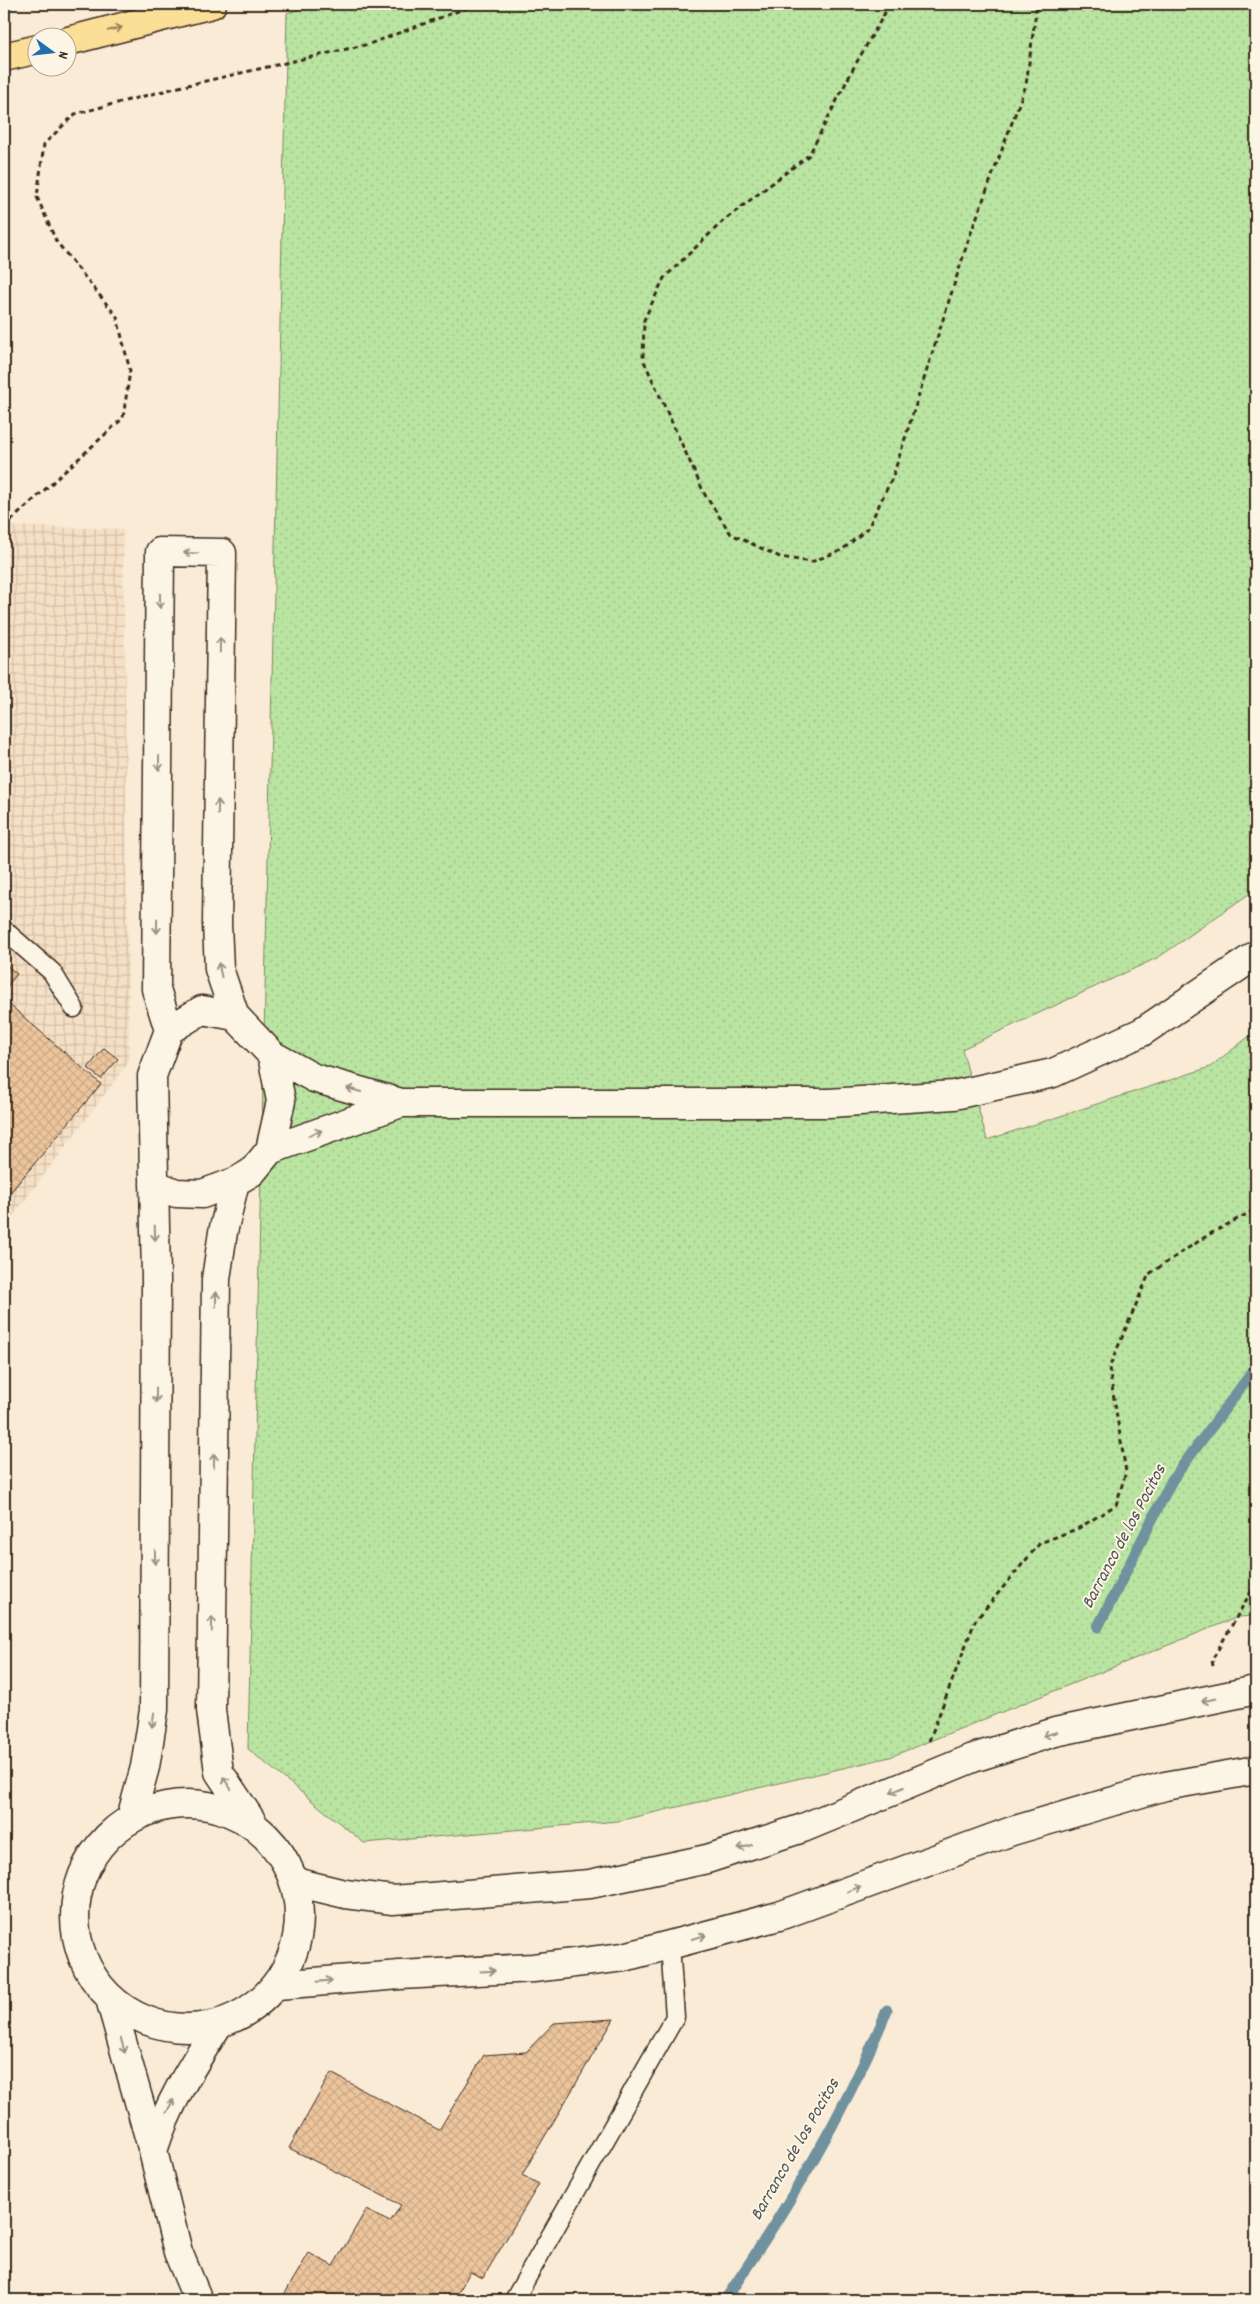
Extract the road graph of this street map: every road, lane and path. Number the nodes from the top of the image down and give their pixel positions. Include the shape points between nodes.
1 (212, 4) edge
2 (477, 4) edge
3 (890, 4) edge
4 (1037, 4) edge
5 (78, 38) edge
6 (28, 51) edge
7 (4, 57) edge
8 (4, 526) edge
9 (4, 930) edge
10 (1256, 955) edge
11 (74, 1008) dead end
12 (235, 1016) junction
13 (169, 1030) junction
14 (272, 1054) junction
15 (402, 1103) junction
16 (270, 1150) junction
17 (235, 1182) junction
18 (154, 1184) junction
19 (1256, 1209) edge
20 (1256, 1583) edge
21 (1256, 1690) edge
22 (1216, 1699) junction
23 (1256, 1770) edge
24 (936, 1774) junction
25 (131, 1818) junction
26 (254, 1824) junction
27 (295, 1882) junction
28 (670, 1944) junction
29 (277, 1985) junction
30 (110, 1999) junction
31 (218, 2026) junction
32 (153, 2152) junction
33 (198, 2300) edge
34 (514, 2300) edge

5 -> 1 highway
2 - 8 path via 368,44 74,114 44,144 37,197 56,241 117,317 130,371 123,418
3 - 4 path via 809,155 723,221 664,278 644,320 643,359 704,495 732,534 780,557 811,562 842,550 868,528 893,476 969,238 1026,85
6 - 7 highway
9 - 11 lane via 52,972
10 - 15 street via 1142,1032 1053,1074 954,1095 829,1103
12 - 13 street via 202,1010
12 -> 13 street via 219,969 217,933 222,553 160,552 156,989
12 - 14 street
13 - 18 street via 152,1076
15 -> 14 street via 314,1078
14 - 16 street via 281,1101
16 -> 15 street
16 - 17 street via 252,1172
17 - 18 street via 202,1194 176,1193
26 -> 17 street via 219,1772 211,1710 216,1279
18 -> 25 street via 154,1710 145,1767
19 - 24 path via 1208,1235 1149,1274 1109,1368 1126,1472 1116,1505 1079,1528 1040,1543 975,1621 929,1741
20 - 22 path via 1212,1660
21 - 22 street
22 -> 24 street via 1055,1732 973,1758
28 -> 23 street via 780,1916 1021,1828 1165,1786
24 -> 27 street via 804,1828 707,1859 590,1884 392,1900 345,1894
25 - 26 street via 159,1806 186,1803 221,1808
25 - 30 street via 92,1855 81,1876 77,1893 76,1932 87,1969
26 - 27 street via 279,1850
27 - 29 street via 299,1927 294,1954
29 -> 28 street via 533,1968 624,1957
28 - 34 lane via 675,2017
29 - 31 street via 251,2010
30 - 31 street via 142,2021 180,2030
30 -> 32 street
32 -> 31 street via 166,2114
32 - 33 street via 178,2252

